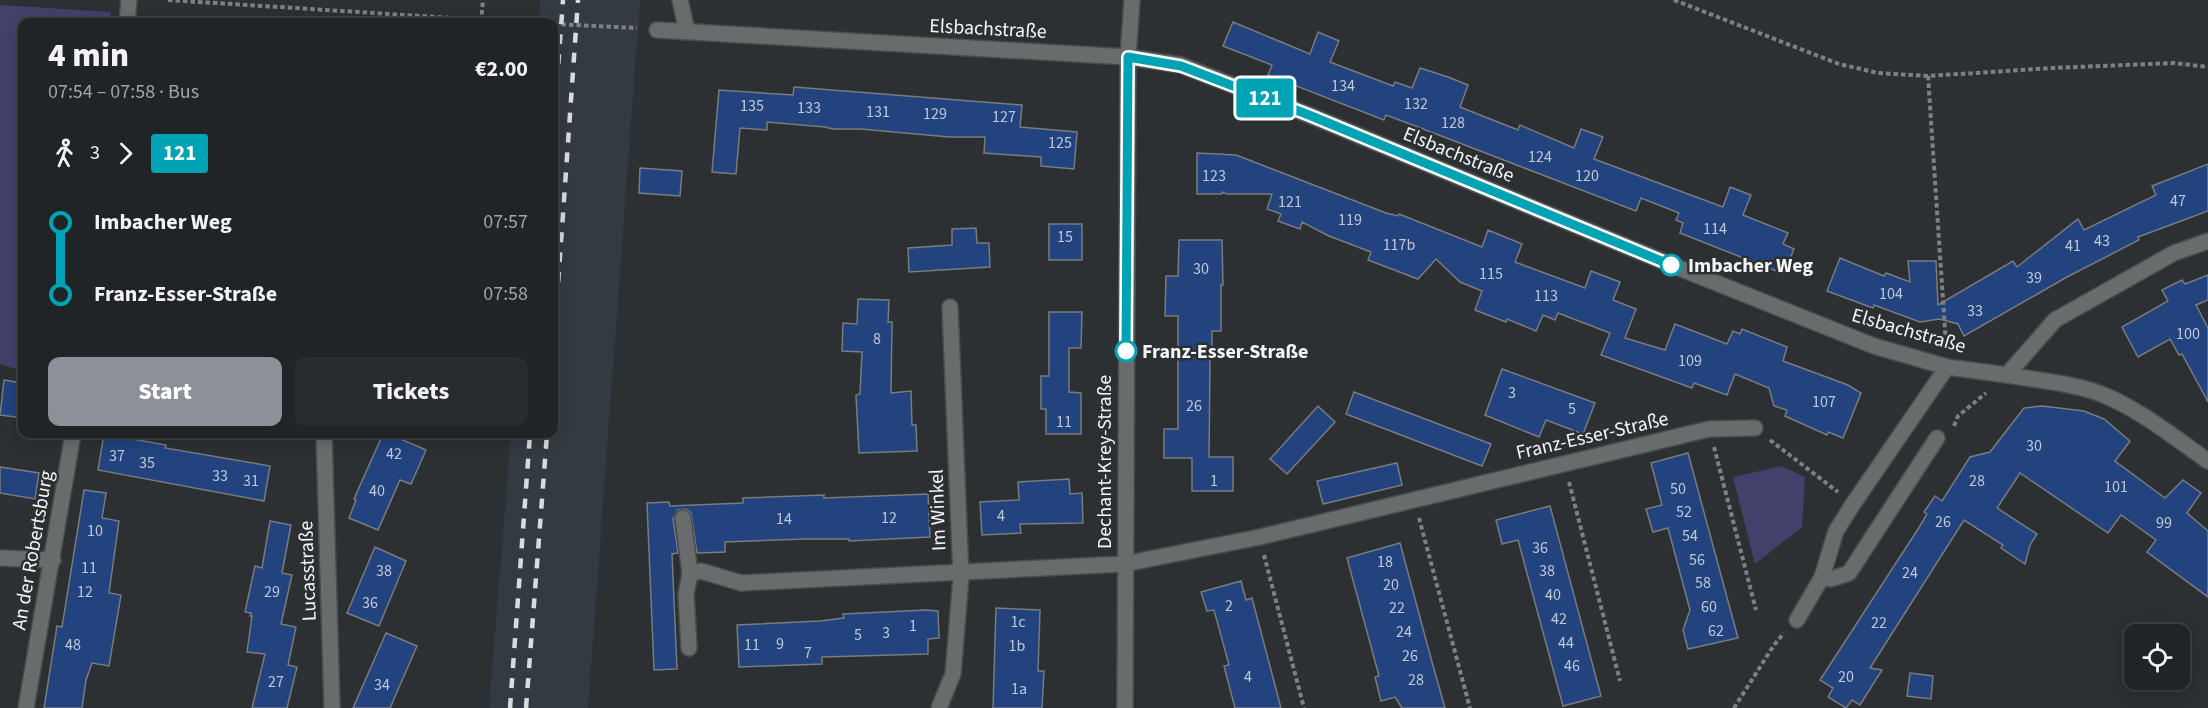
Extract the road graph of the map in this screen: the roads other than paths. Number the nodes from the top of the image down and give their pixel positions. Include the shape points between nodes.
1 (129, 0) edge
2 (680, 0) edge
3 (1132, 0) edge
4 (127, 18) edge
5 (657, 30) road end
6 (687, 31) junction
7 (1128, 57) junction
8 (2208, 242) edge
9 (950, 307) dead end
10 (1947, 367) junction
11 (2007, 375) junction
12 (1755, 428) road end
13 (72, 438) edge
14 (324, 438) edge
15 (1937, 438) dead end
16 (2208, 461) edge
17 (683, 518) dead end
18 (0, 558) edge
19 (53, 560) junction
20 (1124, 564) junction
21 (961, 572) junction
22 (690, 574) junction
23 (1822, 577) junction
24 (1797, 620) road end
25 (688, 648) dead end
26 (26, 708) edge
27 (332, 708) edge
28 (939, 708) edge
29 (1125, 708) edge

1 - 4 street
2 - 6 street
3 - 7 street, Dechant-Krey-Straße
5 - 6 street, Elsbachstraße
6 - 7 street, Elsbachstraße
7 - 10 street, Elsbachstraße via 1181,66 1863,341
7 - 20 street, Dechant-Krey-Straße
8 - 11 street via 2174,253 2055,320
9 - 21 street, Im Winkel
10 - 11 street, Elsbachstraße
10 - 23 street via 1836,531
11 - 16 street, Elsbachstraße via 2105,395
12 - 20 street, Franz-Esser-Straße via 1709,429 1260,537
13 - 19 street, An der Robertsburg
14 - 27 street, Lucasstraße
15 - 23 street via 1849,573 1831,579
17 - 22 street
18 - 19 street
19 - 26 street, An der Robertsburg
20 - 21 street, Franz-Esser-Straße
20 - 29 street, Dechant-Krey-Straße
21 - 22 street, Franz-Esser-Straße via 741,583 701,571
21 - 28 street, Im Winkel via 953,674
22 - 25 street via 686,594
23 - 24 street

